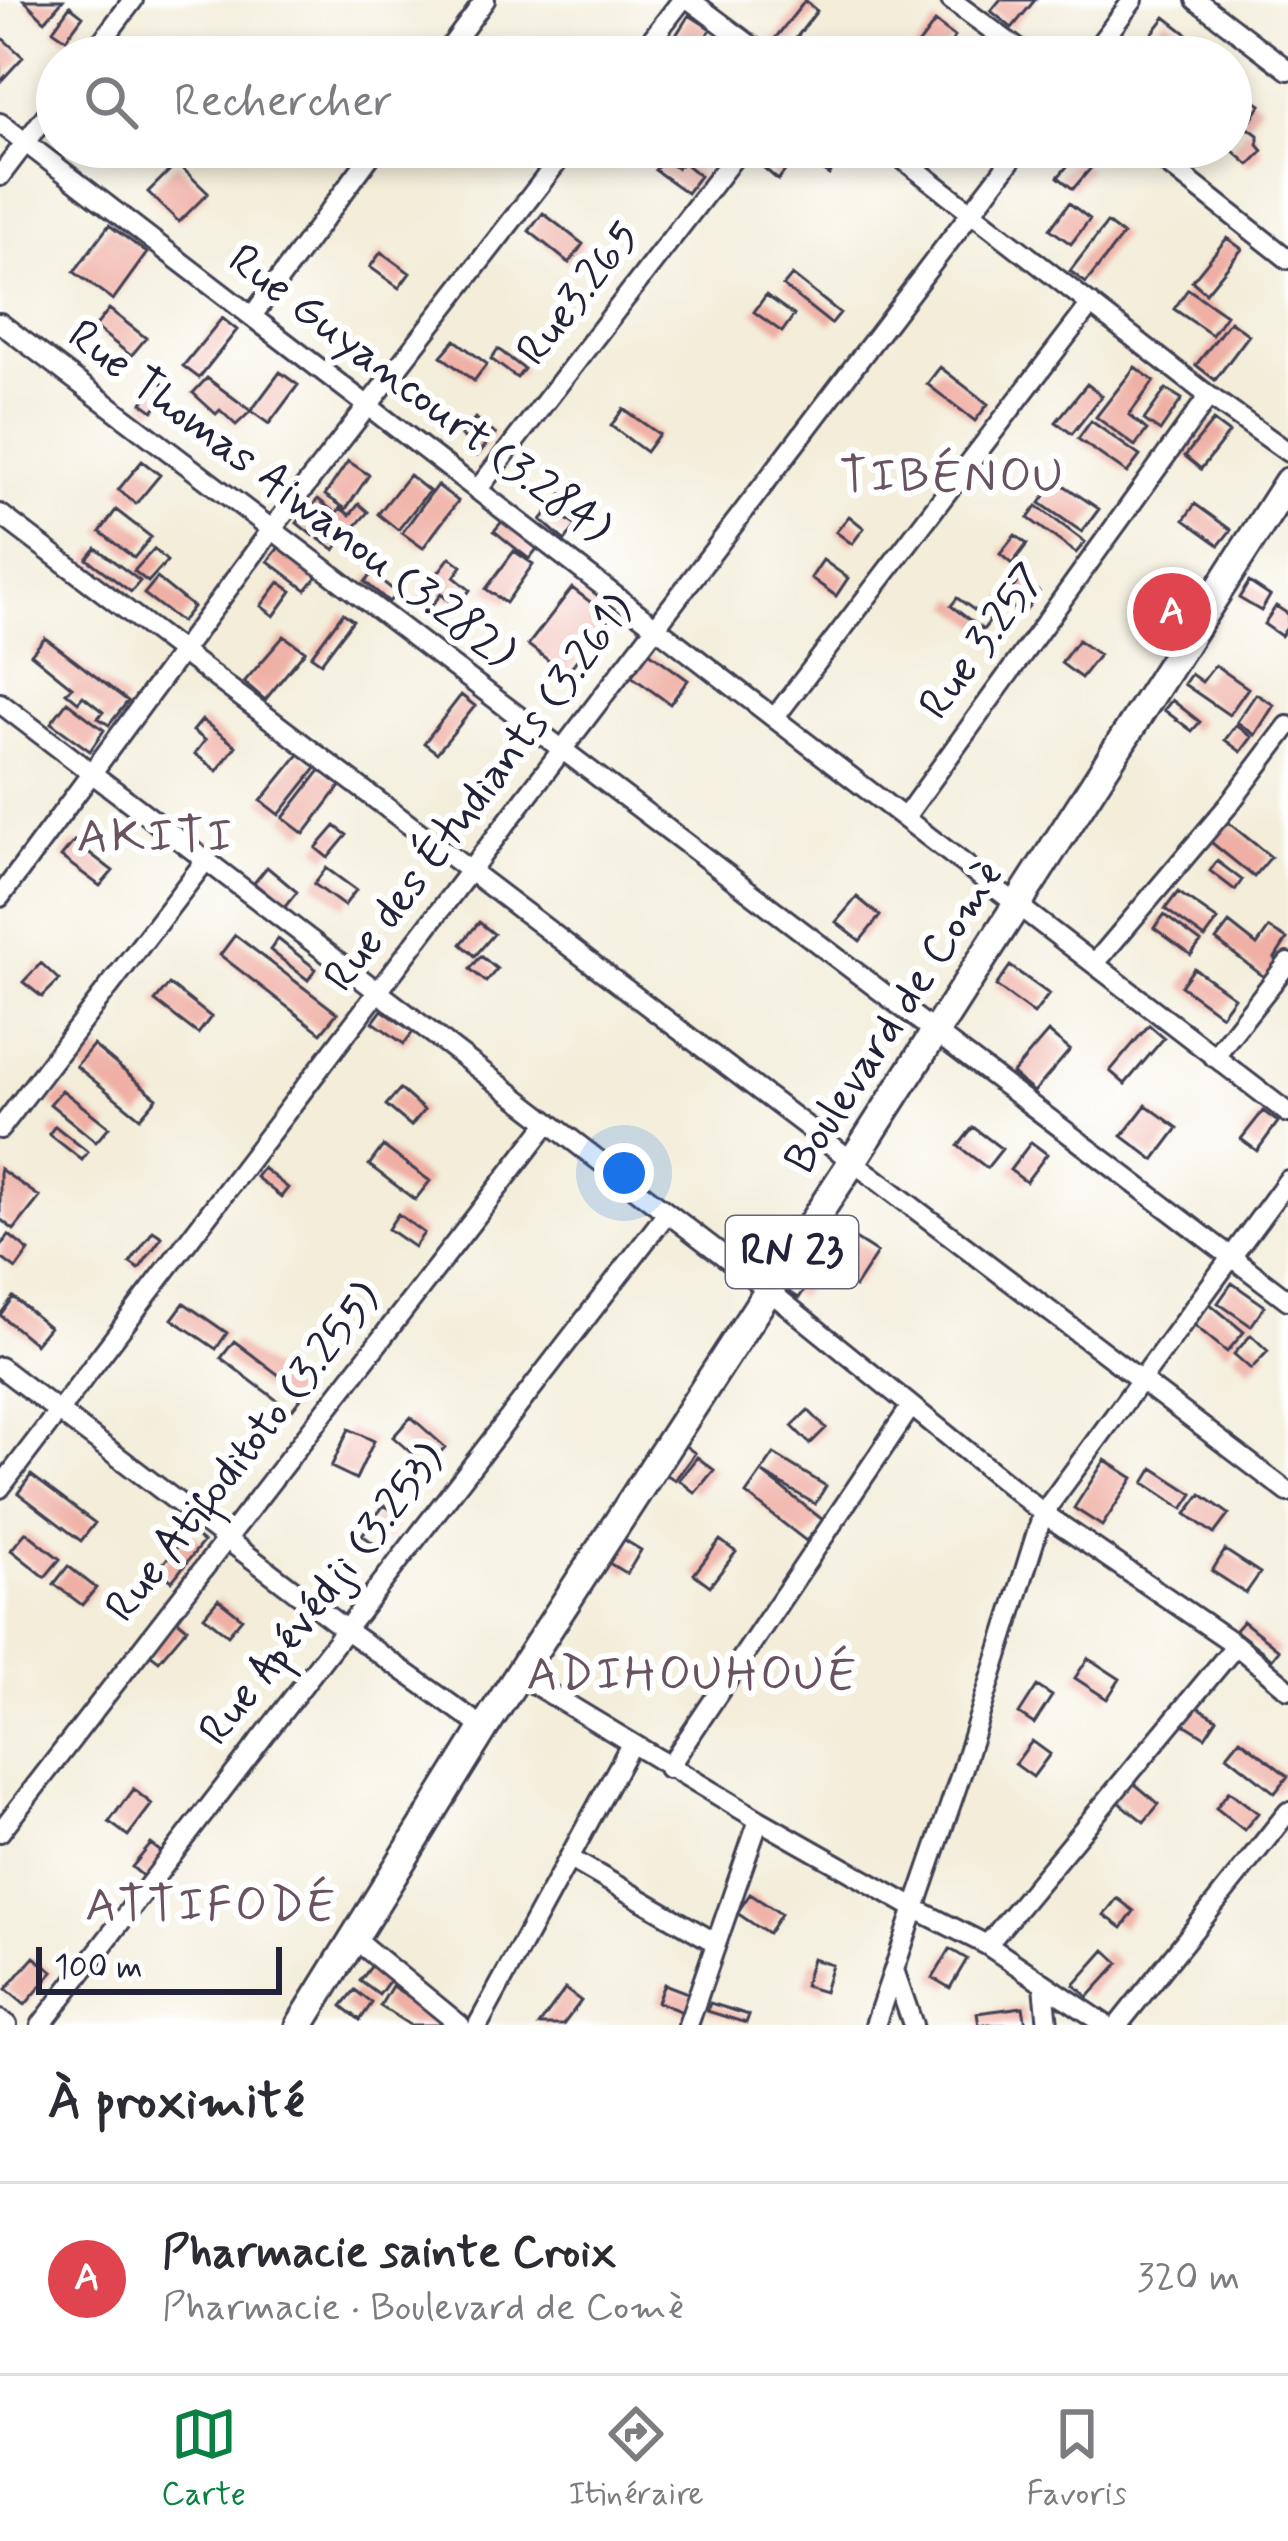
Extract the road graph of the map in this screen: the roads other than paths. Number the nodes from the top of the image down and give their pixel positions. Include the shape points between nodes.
1 (133, 0) edge
2 (485, 0) edge
3 (686, 0) edge
4 (951, 0) edge
5 (1133, 0) edge
6 (1196, 0) edge
7 (106, 36) edge
8 (458, 36) edge
9 (656, 36) edge
10 (737, 36) edge
11 (1000, 36) edge
12 (1106, 36) edge
13 (1243, 36) edge
14 (1252, 43) edge
15 (1288, 70) edge
16 (0, 124) edge
17 (36, 129) edge
18 (25, 143) junction
19 (36, 151) edge
20 (58, 168) edge
21 (361, 168) edge
22 (553, 168) edge
23 (726, 168) edge
24 (915, 168) edge
25 (1005, 168) edge
26 (1173, 168) edge
27 (0, 176) edge
28 (973, 211) junction
29 (1288, 259) edge
30 (1091, 304) junction
31 (252, 316) junction
32 (0, 323) edge
33 (1209, 396) junction
34 (368, 405) junction
35 (1288, 452) edge
36 (1288, 482) edge
37 (478, 489) junction
38 (0, 514) edge
39 (272, 529) junction
40 (656, 626) junction
41 (182, 652) junction
42 (0, 703) edge
43 (775, 717) junction
44 (1288, 726) edge
45 (562, 750) junction
46 (91, 772) junction
47 (905, 817) junction
48 (206, 860) junction
49 (470, 871) junction
50 (0, 897) edge
51 (1019, 904) junction
52 (1096, 962) junction
53 (1288, 963) edge
54 (378, 992) junction
55 (935, 1034) junction
56 (1214, 1057) junction
57 (1288, 1113) edge
58 (549, 1122) junction
59 (0, 1129) edge
60 (852, 1162) junction
61 (1288, 1180) edge
62 (668, 1213) junction
63 (1229, 1256) junction
64 (767, 1289) junction
65 (1288, 1300) edge
66 (0, 1367) edge
67 (1138, 1381) junction
68 (910, 1408) junction
69 (58, 1411) junction
70 (0, 1488) edge
71 (1288, 1492) edge
72 (1042, 1513) junction
73 (228, 1537) junction
74 (346, 1630) junction
75 (1236, 1645) junction
76 (519, 1676) junction
77 (1288, 1689) edge
78 (484, 1728) junction
79 (630, 1746) junction
80 (668, 1768) junction
81 (1288, 1812) edge
82 (759, 1820) junction
83 (0, 1832) edge
84 (569, 1858) junction
85 (916, 1909) junction
86 (356, 1940) junction
87 (716, 1943) junction
88 (987, 1945) junction
89 (894, 1970) junction
90 (1044, 1985) junction
91 (41, 2025) edge
92 (300, 2025) edge
93 (460, 2025) edge
94 (478, 2025) edge
95 (688, 2025) edge
96 (875, 2025) edge
97 (914, 2025) edge
98 (1048, 2025) edge
99 (1106, 2025) edge
100 (1118, 2025) edge

1 - 7 street
2 - 8 street
3 - 9 street
3 - 10 street
4 - 11 street
5 - 12 street
6 - 13 street
14 - 15 street
16 - 18 street, Rue Guyancourt (3.284)
17 - 18 street
18 - 19 street, Rue Guyancourt (3.284)
18 - 27 street
20 - 31 street, Rue Guyancourt (3.284)
21 - 31 street
22 - 34 street
23 - 37 street, Rue3.265
24 - 28 street
25 - 28 street, Rue des Étudiants (3.261)
26 - 29 street
28 - 30 street
28 - 40 street, Rue des Étudiants (3.261)
30 - 33 street
30 - 43 street
31 - 34 street, Rue Guyancourt (3.284)
32 - 39 street, Rue Thomas Aiwanou (3.282)
33 - 35 street
33 - 47 street, Rue 3.257
34 - 37 street, Rue Guyancourt (3.284)
34 - 39 street
36 - 51 main road, Boulevard de Comè / RN 23
37 - 40 street, Rue Guyancourt (3.284)
38 - 41 street
39 - 41 street
39 - 45 street, Rue Thomas Aiwanou (3.282)
40 - 43 street, Rue Guyancourt (3.284)
40 - 45 street, Rue des Étudiants (3.261)
41 - 46 street
41 - 49 street
42 - 46 street
43 - 47 street, Rue Guyancourt (3.284)
44 - 52 street
45 - 49 street, Rue des Étudiants (3.261)
45 - 55 street, Rue Thomas Aiwanou (3.282)
46 - 48 street
46 - 50 street
47 - 51 street, Rue Guyancourt (3.284)
48 - 54 street
48 - 59 street
49 - 54 street, Rue des Étudiants (3.261)
49 - 60 street
51 - 52 street, Rue Guyancourt (3.284)
51 - 55 main road, Boulevard de Comè / RN 23
52 - 56 street, Rue Guyancourt (3.284)
53 - 56 street
54 - 58 street
54 - 69 street, Rue des Étudiants (3.261)
55 - 60 main road, Boulevard de Comè / RN 23
55 - 63 street, Rue Thomas Aiwanou (3.282)
56 - 57 street, Rue Guyancourt (3.284)
58 - 62 street
58 - 73 street, Rue Atifoditoto (3.255)
60 - 64 main road, Boulevard de Comè / RN 23
60 - 67 street
61 - 63 street
62 - 64 street
62 - 74 street, Rue Apévédji (3.253)
63 - 65 street, Rue Thomas Aiwanou (3.282)
63 - 67 street
64 - 68 street
64 - 76 main road, Boulevard de Comè / RN 23
66 - 69 street
67 - 71 street
67 - 72 street
68 - 72 street
68 - 80 street
69 - 70 street, Rue des Étudiants (3.261)
69 - 73 street
72 - 75 street
72 - 85 street
73 - 74 street
73 - 83 street, Rue Atifoditoto (3.255)
74 - 78 street
74 - 91 street, Rue Apévédji (3.253)
75 - 77 street
75 - 88 street
76 - 78 main road, Boulevard de Comè / RN 23
76 - 79 street
78 - 86 main road, Boulevard de Comè / RN 23
79 - 80 street
79 - 84 street
80 - 82 street
81 - 100 street
82 - 85 street
82 - 87 street
84 - 87 street
84 - 94 street
85 - 88 street
85 - 89 street
86 - 92 main road, Boulevard de Comè / RN 23
86 - 93 street
87 - 95 street
88 - 90 street
89 - 96 street
89 - 97 street
90 - 98 street
90 - 99 street

